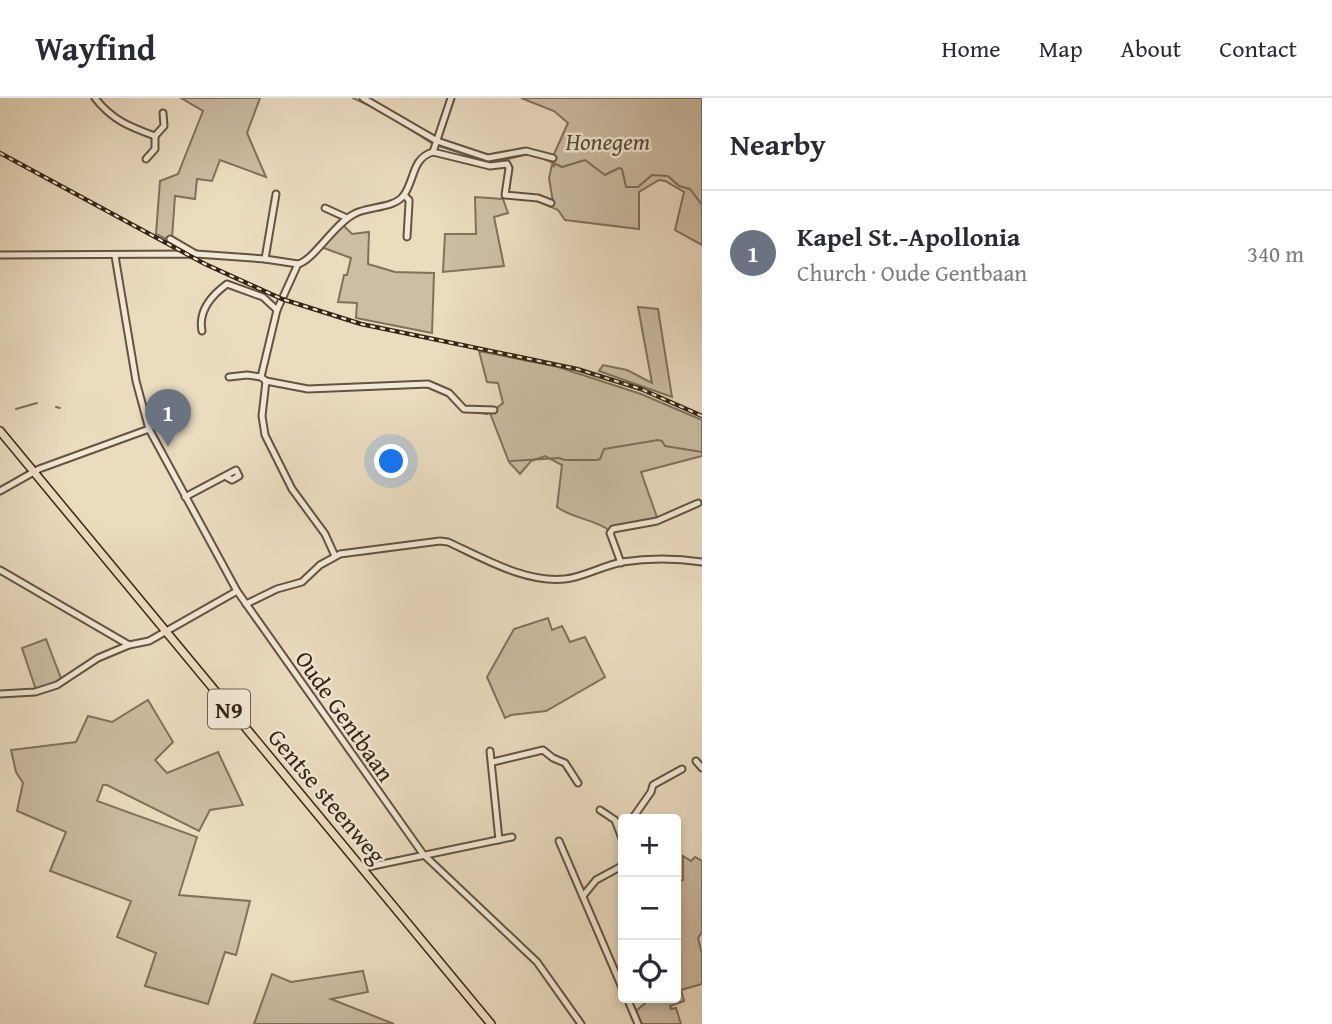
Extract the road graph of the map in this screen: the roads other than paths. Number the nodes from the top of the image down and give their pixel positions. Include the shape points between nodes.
1 (95, 98) edge
2 (363, 98) edge
3 (451, 98) edge
4 (163, 113) dead end
5 (155, 136) junction
6 (437, 141) junction
7 (433, 152) junction
8 (146, 159) dead end
9 (553, 159) dead end
10 (276, 194) dead end
11 (404, 195) junction
12 (551, 203) dead end
13 (325, 208) dead end
14 (347, 218) junction
15 (407, 237) dead end
16 (170, 239) dead end
17 (196, 254) junction
18 (0, 255) edge
19 (115, 256) junction
20 (265, 259) junction
21 (298, 264) junction
22 (276, 310) junction
23 (202, 331) dead end
24 (229, 377) dead end
25 (264, 379) junction
26 (491, 410) dead end
27 (149, 429) junction
28 (0, 431) edge
29 (34, 472) junction
30 (225, 476) dead end
31 (0, 491) edge
32 (185, 497) junction
33 (698, 503) dead end
34 (335, 556) junction
35 (702, 562) edge
36 (621, 563) junction
37 (0, 570) edge
38 (237, 591) junction
39 (246, 604) junction
40 (165, 632) junction
41 (129, 645) junction
42 (0, 694) edge
43 (490, 751) dead end
44 (696, 761) dead end
45 (493, 762) junction
46 (702, 768) edge
47 (682, 769) dead end
48 (578, 783) dead end
49 (600, 810) dead end
50 (636, 814) edge
51 (618, 826) edge
52 (512, 837) dead end
53 (499, 840) junction
54 (559, 841) dead end
55 (423, 854) junction
56 (363, 868) junction
57 (618, 868) edge
58 (583, 896) junction
59 (618, 978) edge
60 (629, 1003) edge
61 (491, 1024) edge
62 (581, 1024) edge
63 (638, 1024) edge

1 - 5 street via 112,117
2 - 6 street
3 - 6 street
4 - 5 street via 164,126
5 - 8 street via 155,149
6 - 7 street
6 - 9 street via 488,159 526,151
7 - 11 street via 415,166
7 - 12 street via 490,166 507,164 505,195
10 - 20 street
11 - 14 street
11 - 15 street via 409,204
13 - 14 street
14 - 21 street via 306,263
16 - 17 street
17 - 19 street
17 - 20 street
18 - 19 street
19 - 27 street, Oude Gentbaan
20 - 21 street
21 - 22 street
22 - 23 street via 263,297 227,284 203,310
22 - 25 street
24 - 25 street
25 - 26 street via 299,388 428,384 449,393 464,409
25 - 34 street via 265,435 292,489
27 - 29 street
27 - 32 street, Oude Gentbaan
28 - 29 main road, Gentse steenweg / N9
29 - 31 street
29 - 40 main road, Gentse steenweg / N9
30 - 32 street
32 - 38 street, Oude Gentbaan
33 - 36 street via 657,520 613,529 610,533
34 - 36 street via 444,540 538,577 570,578
34 - 39 street via 307,580
35 - 36 street via 661,559
37 - 41 street
38 - 39 street, Oude Gentbaan
38 - 40 street
39 - 55 street, Oude Gentbaan
40 - 41 street
40 - 56 main road, Gentse steenweg / N9
41 - 42 street via 48,689
43 - 45 street
44 - 46 street
45 - 48 street via 541,750 565,762
45 - 53 street
47 - 50 street via 653,785
49 - 51 street
52 - 53 street
53 - 55 street
54 - 58 street
55 - 56 street
55 - 62 street, Oude Gentbaan via 537,962
56 - 61 main road, Gentse steenweg / N9
57 - 58 street via 596,880
58 - 59 street
60 - 63 street

